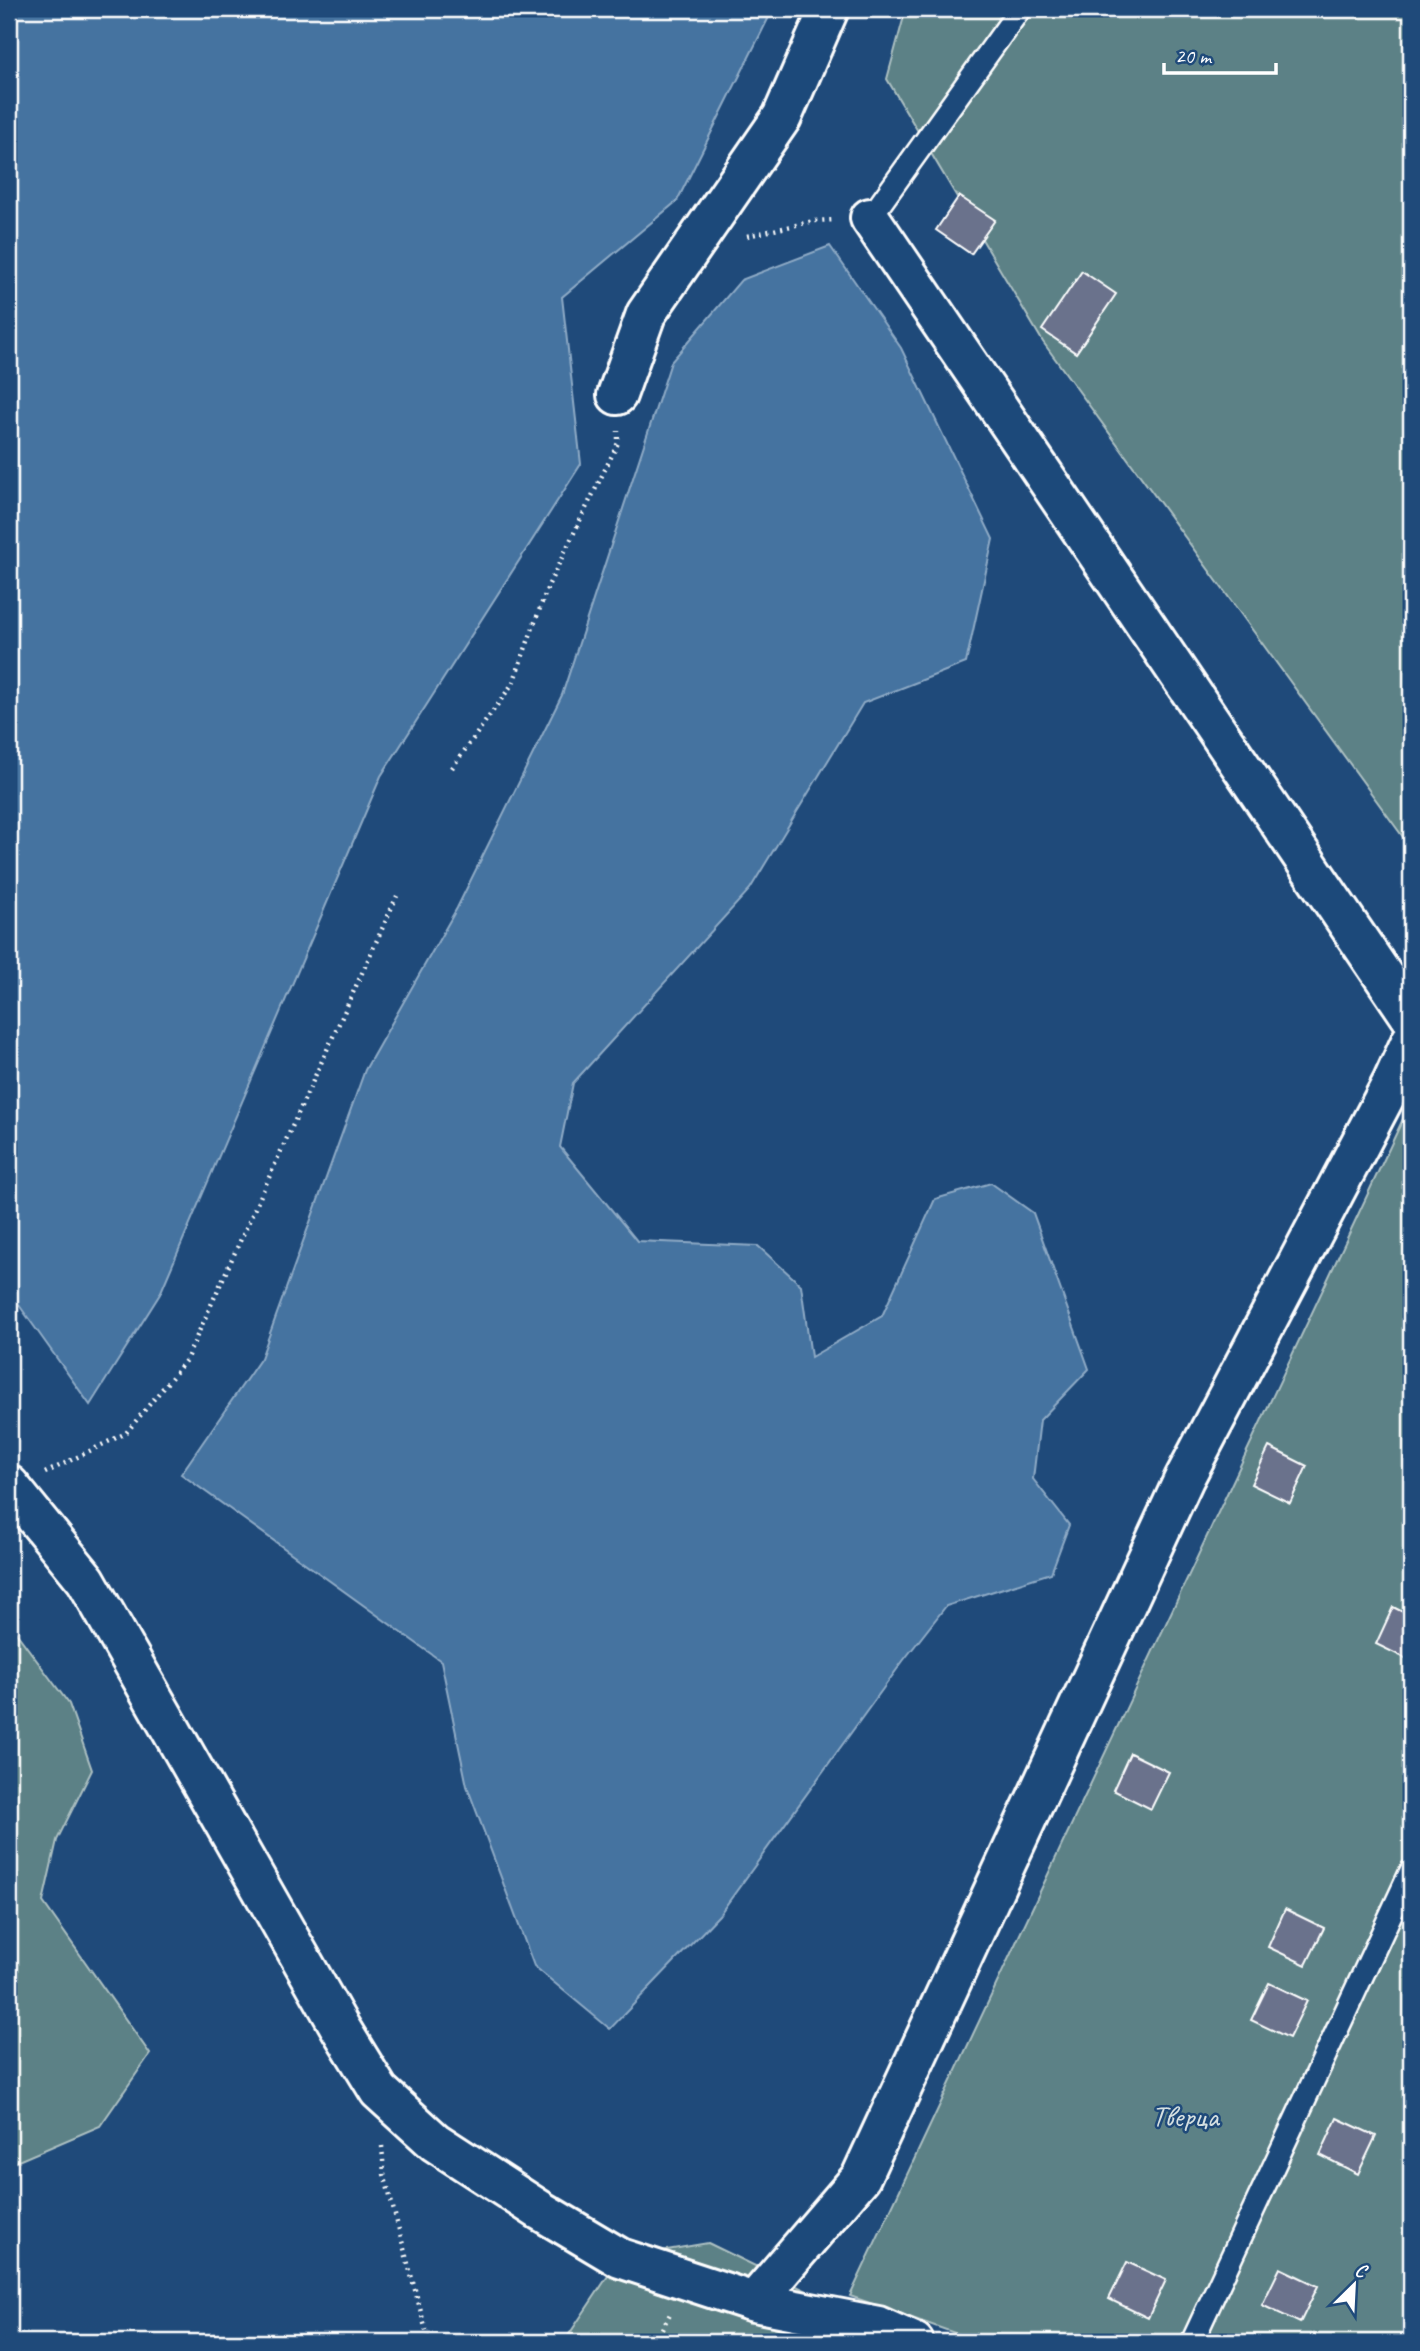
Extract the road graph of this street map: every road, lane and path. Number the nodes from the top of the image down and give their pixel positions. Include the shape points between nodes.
1 (829, 9) edge
2 (1020, 9) edge
3 (870, 218) junction
4 (737, 238) dead end
5 (617, 395) joint
6 (452, 768) dead end
7 (397, 896) dead end
8 (1411, 1017) edge
9 (1411, 1041) edge
10 (1402, 1087) edge
11 (11, 1487) edge
12 (1411, 1871) edge
13 (379, 2091) junction
14 (754, 2302) junction
15 (429, 2342) edge
16 (914, 2342) edge
17 (1192, 2342) edge

1 - 5 street via 782,117 646,314
2 - 3 lane
3 - 4 path via 814,220
3 - 8 street
5 - 6 path via 618,443 548,586 513,684
7 - 11 path via 186,1360 126,1433
9 - 10 street
10 - 14 street via 1184,1479 861,2177
11 - 13 street via 86,1580
12 - 17 lane
13 - 14 street via 435,2142 620,2258
13 - 15 path via 384,2174
14 - 16 street via 878,2326

